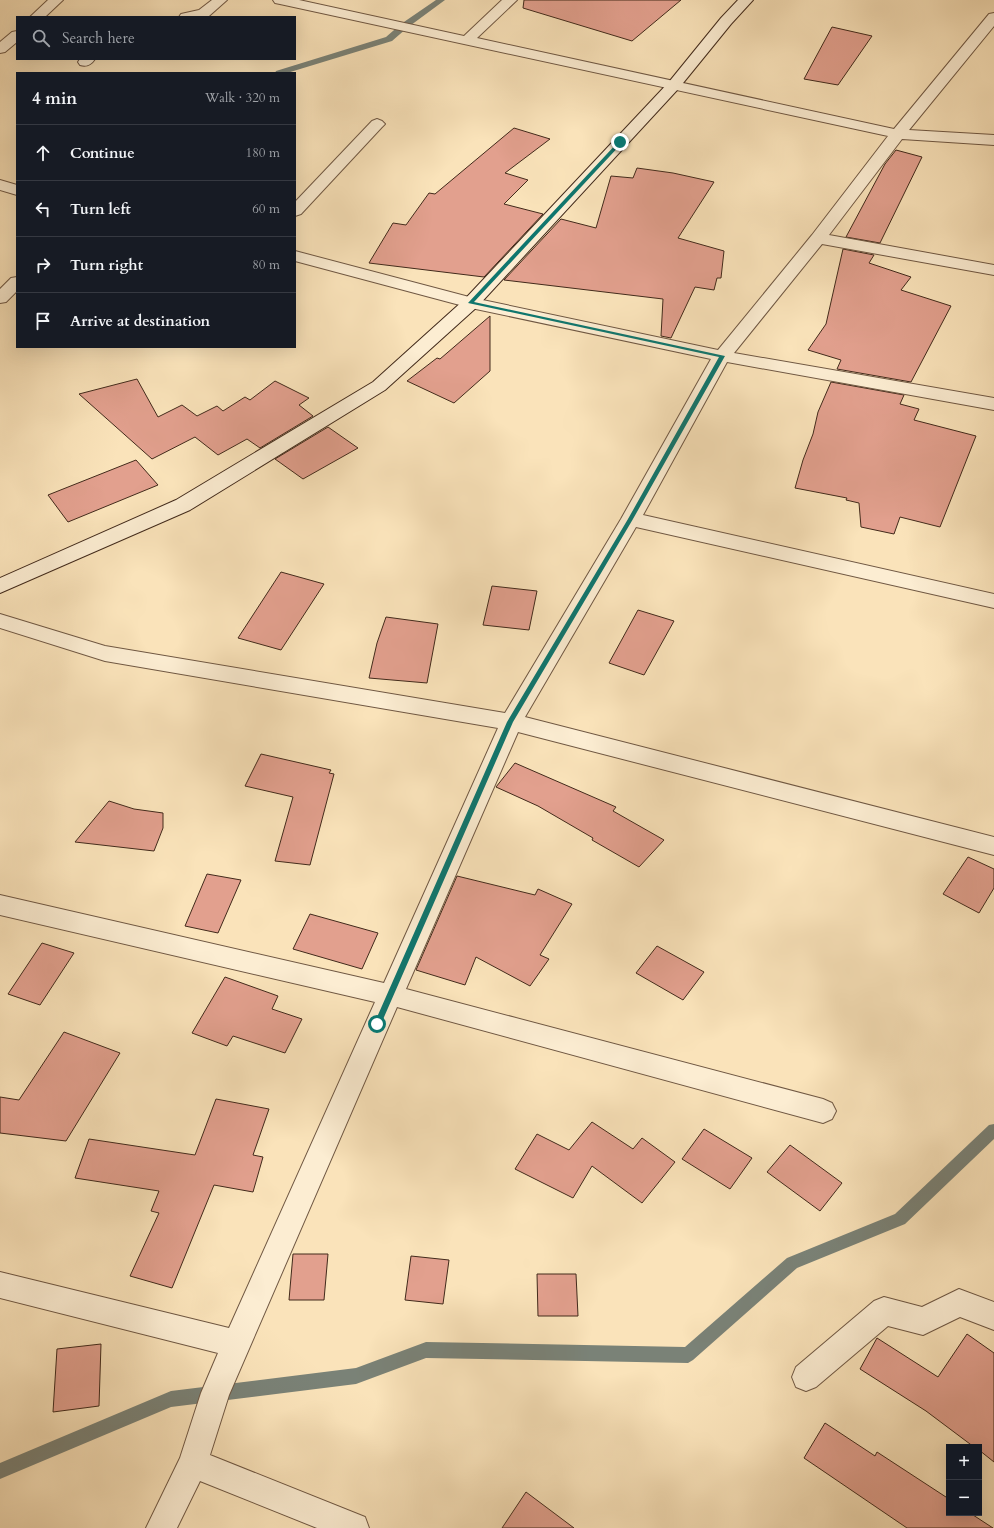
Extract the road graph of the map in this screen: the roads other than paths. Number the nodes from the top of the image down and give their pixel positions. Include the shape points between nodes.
1 (56, 0) edge
2 (220, 0) edge
3 (280, 0) edge
4 (510, 0) edge
5 (746, 0) edge
6 (38, 16) edge
7 (190, 16) edge
8 (994, 17) edge
9 (16, 35) edge
10 (467, 40) junction
11 (0, 50) edge
12 (674, 85) junction
13 (377, 124) dead end
14 (898, 134) junction
15 (994, 140) edge
16 (0, 185) edge
17 (16, 190) edge
18 (296, 210) edge
19 (818, 238) junction
20 (296, 256) edge
21 (994, 270) edge
22 (16, 283) edge
23 (0, 298) edge
24 (471, 303) junction
25 (722, 356) junction
26 (994, 404) edge
27 (631, 519) junction
28 (0, 586) edge
29 (994, 601) edge
30 (0, 621) edge
31 (510, 722) junction
32 (994, 846) edge
33 (0, 905) edge
34 (390, 995) junction
35 (823, 1111) dead end
36 (0, 1285) edge
37 (994, 1316) edge
38 (237, 1344) junction
39 (806, 1377) dead end
40 (193, 1463) junction
41 (161, 1528) edge
42 (354, 1528) edge

1 - 6 street
2 - 7 street via 204,13
3 - 10 street
4 - 10 street
5 - 12 street
8 - 14 street
9 - 11 street
10 - 12 street
12 - 14 street
12 - 24 street
13 - 18 street
14 - 15 street
14 - 19 street
16 - 17 street
19 - 21 street
19 - 25 street
20 - 24 street
22 - 23 street
24 - 25 street
24 - 28 street via 379,386 183,505
25 - 26 street
25 - 27 street
27 - 29 street
27 - 31 street
30 - 31 street via 105,653
31 - 32 street
31 - 34 street
33 - 34 street
34 - 35 street
34 - 38 street
36 - 38 street
37 - 39 street via 959,1303 923,1321 884,1311
38 - 40 street via 215,1393
40 - 41 street
40 - 42 street

